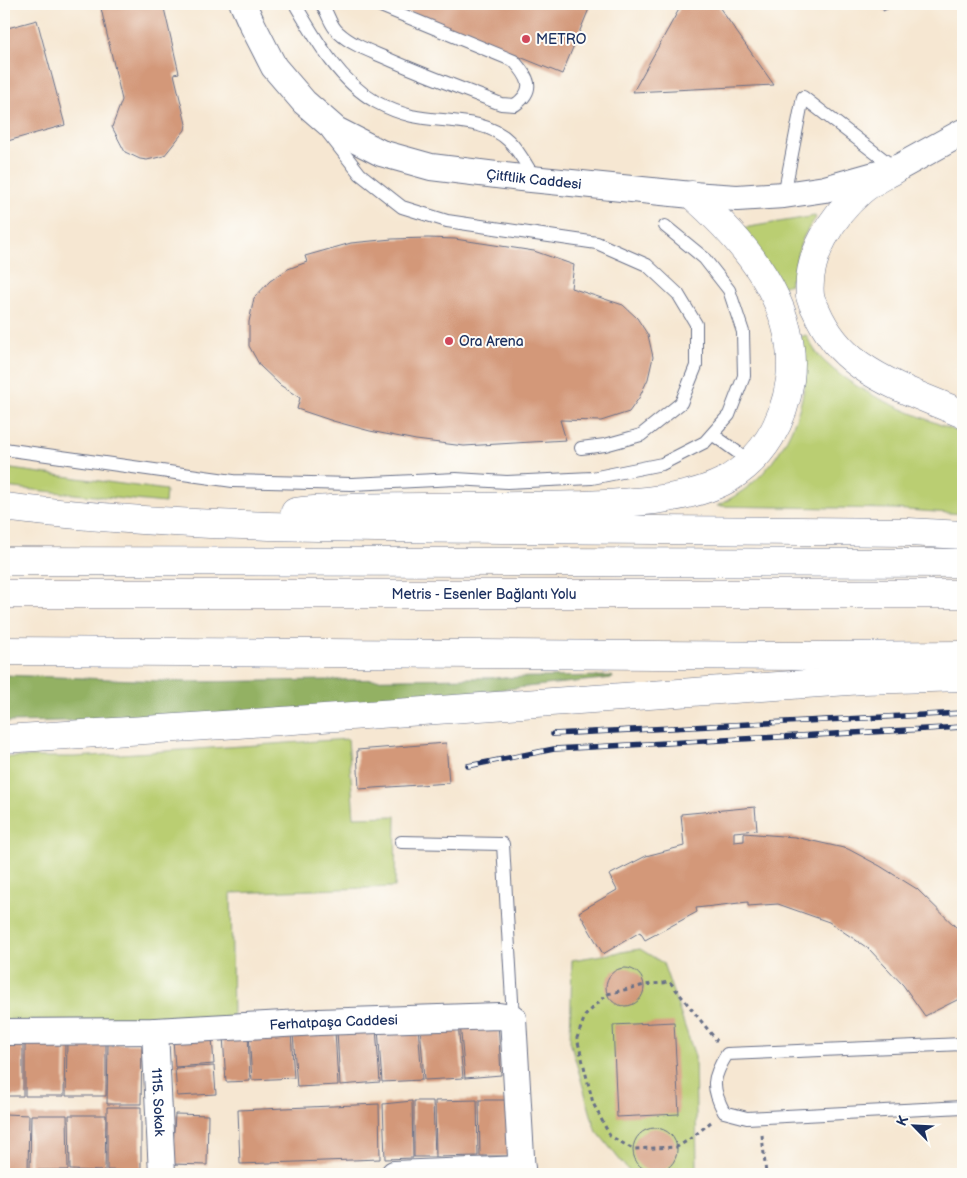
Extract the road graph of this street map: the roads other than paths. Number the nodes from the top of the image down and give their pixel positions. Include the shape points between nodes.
1 (244, 4) edge
2 (295, 4) edge
3 (321, 4) edge
4 (376, 4) edge
5 (304, 102) junction
6 (963, 132) edge
7 (896, 169) junction
8 (536, 180) junction
9 (692, 195) junction
10 (784, 195) junction
11 (665, 226) dead end
12 (963, 414) edge
13 (712, 434) junction
14 (581, 448) dead end
15 (4, 449) edge
16 (751, 462) junction
17 (4, 507) edge
18 (222, 526) junction
19 (963, 535) edge
20 (4, 561) edge
21 (963, 563) edge
22 (4, 594) edge
23 (963, 594) edge
24 (4, 652) edge
25 (963, 655) edge
26 (963, 677) edge
27 (4, 739) edge
28 (401, 842) dead end
29 (513, 1018) junction
30 (155, 1031) junction
31 (4, 1032) edge
32 (963, 1044) edge
33 (963, 1106) edge
34 (522, 1172) edge
35 (162, 1174) edge
36 (394, 1174) edge

1 - 5 street, Çitftlik Caddesi via 274,67
2 - 8 lane via 336,66 360,91 376,102 413,116 478,125 496,132 522,156
3 - 4 lane via 332,26 355,45 501,104 514,105 524,96 527,76 514,61
5 - 8 street, Çitftlik Caddesi via 336,130 381,153 431,167
5 - 14 lane via 360,174 402,207 447,221 597,243 646,265 678,294 696,324 696,366 681,403 641,434 605,445
6 - 7 street, Çitftlik Caddesi
7 - 10 street, Çitftlik Caddesi via 825,189
7 - 10 lane via 803,97
7 - 12 highway via 861,190 820,242 811,268 810,298 823,326 839,348 860,365 877,376
8 - 9 street, Çitftlik Caddesi
9 - 10 street, Çitftlik Caddesi via 737,198
9 - 16 highway via 716,216 761,270 774,292 790,344 791,368 780,420 767,445
11 - 13 lane via 704,258 729,290 743,332 744,376 729,414
13 - 15 lane via 705,442 662,464 592,478 507,482 456,479 352,484 233,481
13 - 16 lane
16 - 18 highway via 727,479 705,489 634,502 363,507 300,511
17 - 18 highway
18 - 19 highway
20 - 21 highway
22 - 23 highway, Metris - Esenler Bağlantı Yolu
24 - 25 highway
26 - 27 highway via 863,680
28 - 29 lane via 503,844
29 - 30 street, Ferhatpaşa Caddesi via 318,1022
29 - 34 street
30 - 31 street, Ferhatpaşa Caddesi
30 - 35 street, 1115. Sokak
32 - 33 lane via 727,1054 716,1071 715,1094 724,1112 746,1118
34 - 36 street

